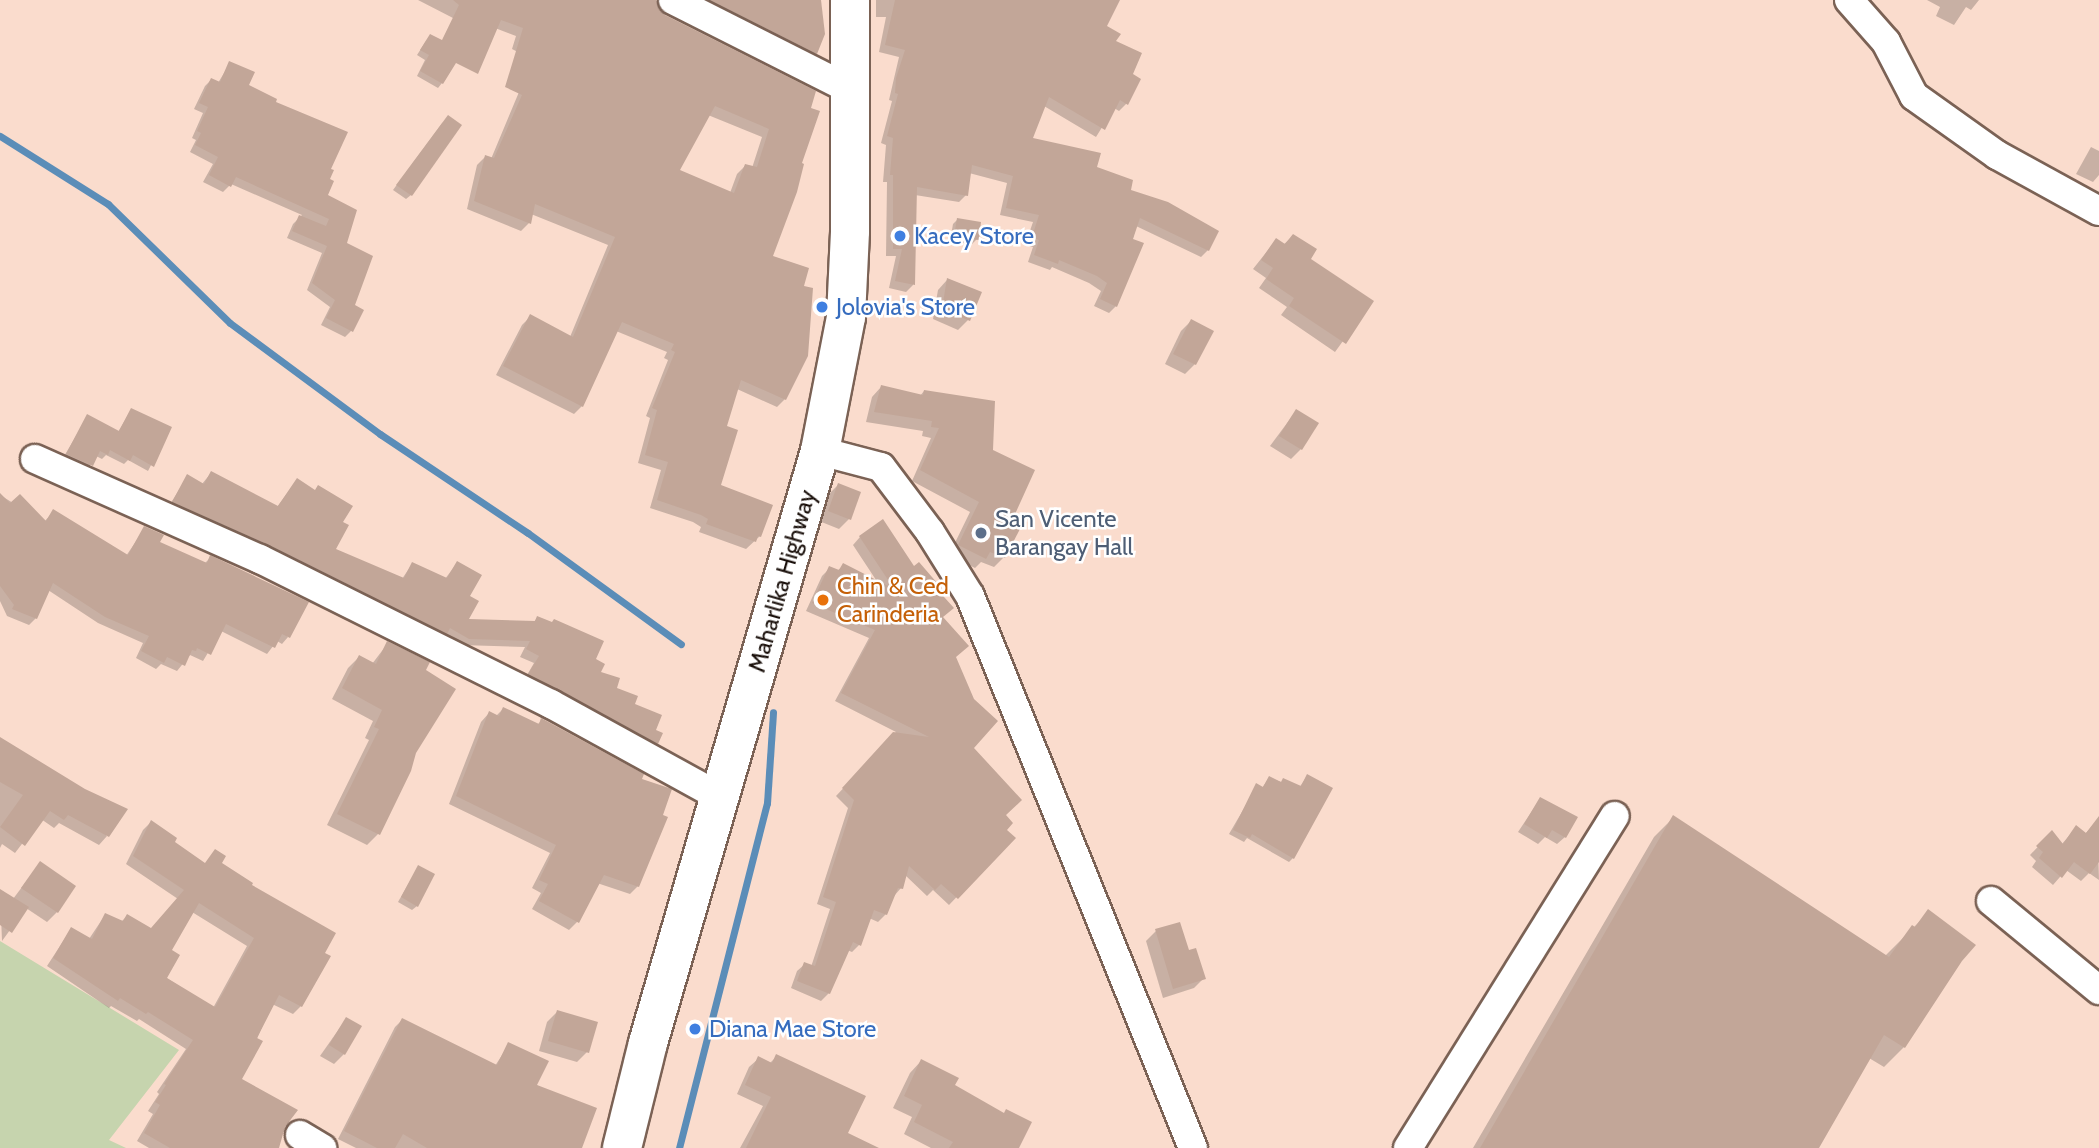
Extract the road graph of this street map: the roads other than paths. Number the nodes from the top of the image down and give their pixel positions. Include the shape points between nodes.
1 (673, 0) edge
2 (850, 0) edge
3 (1849, 0) edge
4 (851, 90) junction
5 (2099, 211) edge
6 (820, 451) junction
7 (35, 459) dead end
8 (720, 797) junction
9 (1615, 816) dead end
10 (1991, 901) dead end
11 (2099, 990) edge
12 (622, 1148) edge
13 (1193, 1148) edge
14 (1408, 1148) edge

1 - 4 street
2 - 4 highway, Maharlika Highway
3 - 5 street via 1886,42 1914,96 1997,155
4 - 6 highway, Maharlika Highway via 846,317
6 - 8 highway, Maharlika Highway
6 - 13 street via 881,467 930,531 970,596
7 - 8 street via 260,559 551,704
8 - 12 highway, Maharlika Highway
9 - 14 street
10 - 11 street

